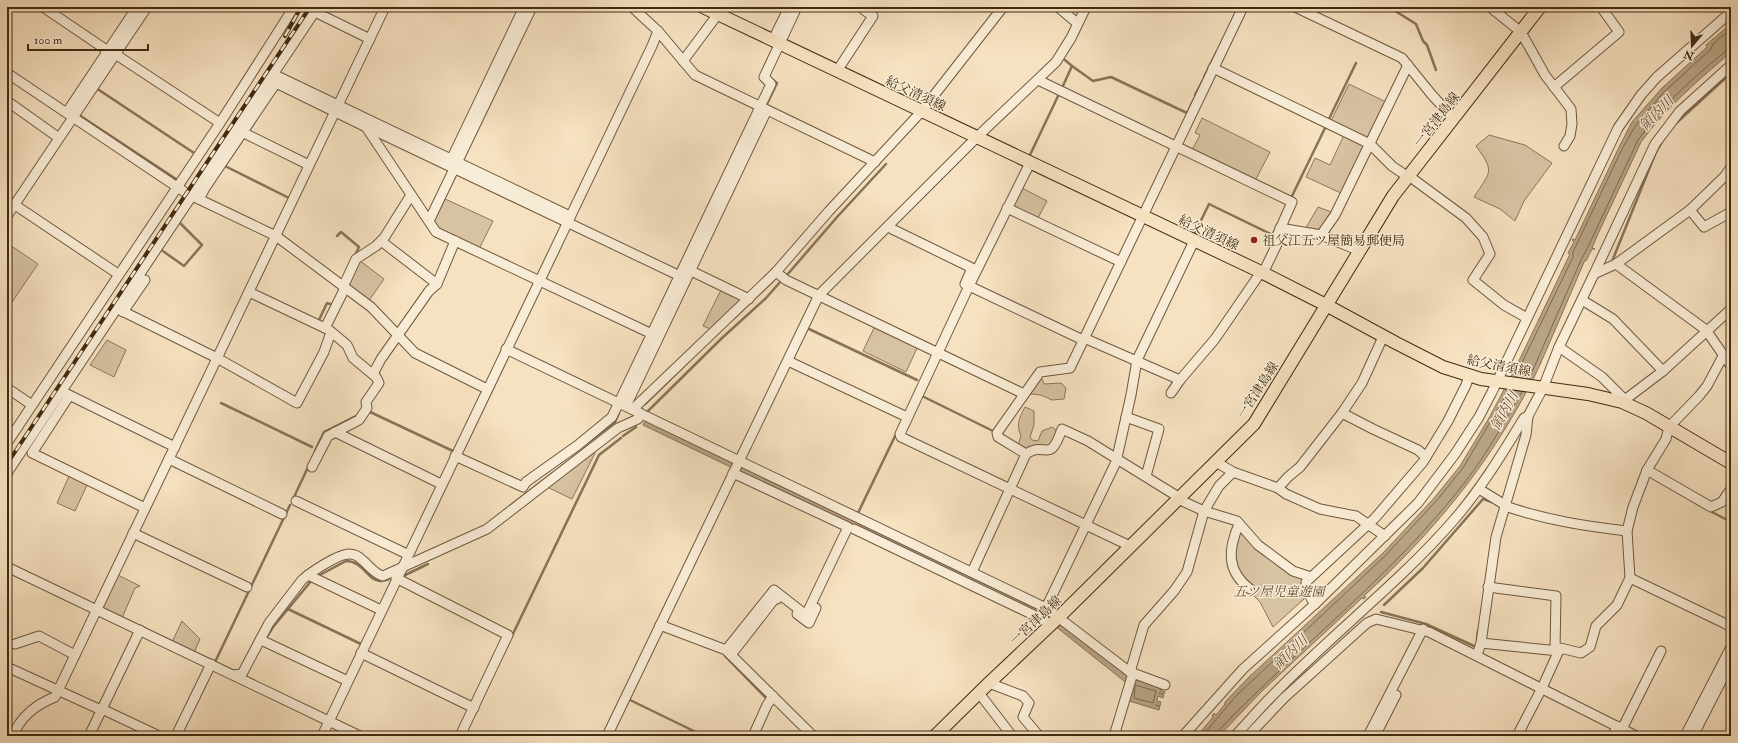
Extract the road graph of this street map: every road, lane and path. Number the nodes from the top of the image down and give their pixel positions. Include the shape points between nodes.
1 (43, 7) edge
2 (137, 7) edge
3 (147, 7) edge
4 (294, 7) edge
5 (385, 7) edge
6 (524, 7) edge
7 (532, 7) edge
8 (632, 7) edge
9 (703, 7) edge
10 (789, 7) edge
11 (797, 7) edge
12 (866, 7) edge
13 (1003, 7) edge
14 (1058, 7) edge
15 (1086, 7) edge
16 (1243, 7) edge
17 (1294, 7) edge
18 (1490, 7) edge
19 (1540, 7) edge
20 (1601, 7) edge
21 (317, 10) edge
22 (1731, 12) edge
23 (718, 14) junction
24 (1077, 23) junction
25 (658, 31) junction
26 (1521, 32) junction
27 (370, 39) junction
28 (777, 42) junction
29 (111, 51) junction
30 (683, 61) junction
31 (1408, 65) junction
32 (1731, 65) edge
33 (1214, 68) junction
34 (837, 71) junction
35 (7, 73) edge
36 (272, 80) junction
37 (1038, 80) junction
38 (1554, 87) junction
39 (7, 101) edge
40 (337, 108) junction
41 (764, 108) junction
42 (921, 112) junction
43 (70, 115) junction
44 (1454, 119) junction
45 (220, 123) junction
46 (366, 127) junction
47 (239, 131) junction
48 (977, 137) junction
49 (59, 138) junction
50 (1370, 144) junction
51 (1176, 146) junction
52 (1564, 146) dead end
53 (875, 162) junction
54 (1030, 163) junction
55 (453, 164) junction
56 (309, 165) junction
57 (1731, 167) edge
58 (1408, 176) junction
59 (178, 186) junction
60 (411, 195) junction
61 (195, 198) junction
62 (14, 205) junction
63 (1007, 208) junction
64 (1690, 210) junction
65 (1731, 212) edge
66 (7, 216) edge
67 (1142, 216) junction
68 (569, 219) junction
69 (429, 221) junction
70 (888, 227) junction
71 (1280, 228) junction
72 (1321, 235) junction
73 (276, 236) junction
74 (381, 241) junction
75 (455, 241) junction
76 (1194, 241) junction
77 (1360, 251) junction
78 (1120, 262) junction
79 (1616, 264) junction
80 (685, 271) junction
81 (776, 272) junction
82 (1262, 273) junction
83 (118, 274) junction
84 (1594, 274) junction
85 (145, 280) dead end
86 (539, 280) junction
87 (437, 284) junction
88 (969, 286) junction
89 (344, 288) junction
90 (249, 292) junction
91 (819, 295) junction
92 (749, 299) junction
93 (1582, 300) junction
94 (1326, 305) junction
95 (1731, 309) edge
96 (120, 310) junction
97 (1527, 318) junction
98 (328, 330) junction
99 (1706, 330) junction
100 (652, 334) junction
101 (398, 337) junction
102 (1383, 337) junction
103 (1083, 339) junction
104 (1560, 347) junction
105 (506, 349) junction
106 (938, 352) junction
107 (1724, 356) junction
108 (217, 358) junction
109 (788, 360) junction
110 (1137, 360) junction
111 (1731, 366) edge
112 (1664, 371) junction
113 (373, 374) junction
114 (1468, 376) junction
115 (1180, 380) junction
116 (1499, 381) junction
117 (7, 388) edge
118 (1540, 388) junction
119 (487, 389) junction
120 (65, 393) junction
121 (1171, 393) dead end
122 (1024, 394) junction
123 (1624, 401) junction
124 (32, 405) junction
125 (630, 408) junction
126 (1342, 413) junction
127 (1528, 416) junction
128 (908, 417) junction
129 (1126, 417) junction
130 (1669, 427) junction
131 (335, 432) junction
132 (7, 443) edge
133 (175, 447) junction
134 (1026, 454) junction
135 (455, 456) junction
136 (1426, 456) junction
137 (169, 459) junction
138 (1116, 459) junction
139 (1216, 462) junction
140 (1731, 463) edge
141 (736, 466) junction
142 (312, 468) dead end
143 (1648, 470) junction
144 (1233, 472) junction
145 (7, 473) edge
146 (1146, 476) junction
147 (442, 484) junction
148 (1278, 488) junction
149 (1010, 489) junction
150 (1479, 489) junction
151 (1731, 489) edge
152 (1179, 499) junction
153 (296, 501) dead end
154 (1505, 505) junction
155 (145, 508) junction
156 (1204, 511) junction
157 (282, 514) dead end
158 (1240, 524) junction
159 (1369, 524) junction
160 (1087, 526) junction
161 (853, 528) junction
162 (1627, 531) junction
163 (133, 533) junction
164 (1385, 536) junction
165 (1130, 546) junction
166 (408, 554) junction
167 (7, 567) edge
168 (400, 569) junction
169 (972, 572) junction
170 (308, 575) junction
171 (1311, 577) junction
172 (396, 578) junction
173 (1630, 578) junction
174 (247, 587) dead end
175 (1488, 587) junction
176 (1250, 589) dead end
177 (1315, 604) junction
178 (1046, 608) junction
179 (96, 610) junction
180 (381, 610) junction
181 (1054, 621) junction
182 (660, 625) junction
183 (1730, 627) edge
184 (140, 630) junction
185 (1426, 630) junction
186 (261, 640) junction
187 (1480, 643) junction
188 (15, 644) dead end
189 (1731, 647) edge
190 (1557, 650) junction
191 (1661, 651) dead end
192 (729, 652) junction
193 (361, 653) junction
194 (75, 655) junction
195 (1477, 655) junction
196 (1731, 662) edge
197 (210, 664) junction
198 (7, 667) edge
199 (1132, 674) junction
200 (234, 675) junction
201 (348, 681) junction
202 (989, 683) junction
203 (1165, 685) dead end
204 (1542, 688) junction
205 (58, 690) junction
206 (979, 692) junction
207 (773, 696) junction
208 (474, 708) junction
209 (101, 710) junction
210 (329, 721) junction
211 (1619, 728) junction
212 (13, 736) edge
213 (89, 736) edge
214 (159, 736) edge
215 (176, 736) edge
216 (322, 736) edge
217 (360, 736) edge
218 (460, 736) edge
219 (607, 736) edge
220 (753, 736) edge
221 (813, 736) edge
222 (935, 736) edge
223 (1012, 736) edge
224 (1040, 736) edge
225 (1114, 736) edge
226 (1183, 736) edge
227 (1235, 736) edge
228 (1248, 736) edge
229 (1368, 736) edge
230 (1375, 736) edge
231 (1517, 736) edge
232 (1613, 736) edge
233 (1636, 736) edge
234 (1685, 736) edge
235 (1693, 736) edge

1 - 29 street
2 - 29 street
3 - 29 street
4 - 45 street
5 - 27 street
6 - 55 street
7 - 55 street
8 - 25 street
9 - 23 main road, 給父清須線
10 - 28 street
11 - 28 street
12 - 34 street via 864,10 873,16
13 - 42 street
14 - 24 street
15 - 24 street
16 - 33 street
17 - 31 street via 1402,58
18 - 26 street
19 - 26 main road, 一宮津島線
20 - 38 street via 1619,32
21 - 27 street
21 - 36 street
22 - 97 street via 1657,77 1626,115
23 - 28 main road, 給父清須線
23 - 30 street
24 - 37 street via 1056,62
25 - 30 street
25 - 68 street
26 - 38 street
26 - 44 main road, 一宮津島線
27 - 40 street
28 - 34 main road, 給父清須線
28 - 41 street via 764,77 772,84
29 - 43 street
29 - 45 street
30 - 41 street via 695,75
31 - 44 street
31 - 50 street
32 - 84 street via 1680,111 1655,144
33 - 50 street
33 - 51 street
34 - 42 main road, 給父清須線
35 - 43 street
36 - 40 street
36 - 47 street
37 - 48 street
37 - 51 street
38 - 52 street via 1571,109 1573,117 1570,136
39 - 49 street
40 - 46 street
40 - 55 street
40 - 56 street
41 - 53 street
41 - 80 street
42 - 48 main road, 給父清須線
42 - 53 street
43 - 49 street
43 - 59 street
44 - 58 main road, 一宮津島線
45 - 59 street
46 - 55 street
46 - 60 street
47 - 56 street
47 - 61 street
48 - 54 main road, 給父清須線
48 - 70 street
49 - 62 street
50 - 58 street via 1392,166
50 - 72 street via 1335,216
51 - 67 street
51 - 71 street via 1292,202
53 - 81 street via 829,210
54 - 63 street
54 - 67 main road, 給父清須線
55 - 68 street
55 - 69 street
56 - 73 street
57 - 64 street
58 - 77 main road, 一宮津島線
58 - 97 street via 1466,218 1480,232 1490,254 1473,280 1504,305
59 - 61 street
59 - 83 street
60 - 69 street
60 - 74 street
61 - 73 street
61 - 96 street
62 - 66 street
62 - 83 street
63 - 78 street
63 - 88 street
64 - 65 street via 1704,227
64 - 79 street
67 - 76 main road, 給父清須線
67 - 78 street
68 - 80 street
68 - 86 street
69 - 75 street via 436,232
70 - 88 street via 972,268 965,284
70 - 91 street
71 - 72 street
71 - 82 street via 1276,236 1279,240
72 - 77 street
73 - 89 street
73 - 90 street
74 - 87 street
74 - 89 street via 356,259
75 - 86 street
75 - 87 street
76 - 82 main road, 給父清須線
76 - 110 street
77 - 94 main road, 一宮津島線
78 - 103 street
79 - 84 street
79 - 99 street
80 - 92 street
80 - 100 street
80 - 125 street
81 - 91 street via 786,280
81 - 92 street
82 - 94 main road, 給父清須線
82 - 115 street via 1215,339
83 - 124 street
84 - 93 street
85 - 96 street
86 - 100 street
86 - 105 street
87 - 101 street via 429,291
88 - 103 street
88 - 106 street
89 - 98 street
89 - 101 street via 371,307
90 - 98 street
90 - 108 street
91 - 106 street
91 - 109 street
92 - 125 street
93 - 104 street
93 - 112 street via 1613,319
94 - 102 main road, 給父清須線
94 - 139 main road, 一宮津島線 via 1254,424
95 - 99 street
96 - 108 street
96 - 120 street
97 - 116 street
98 - 108 street via 324,352 297,403
98 - 113 street via 347,345 353,358
99 - 107 street
99 - 112 street
100 - 125 street
101 - 113 street
101 - 119 street via 415,353
102 - 114 main road, 給父清須線
102 - 126 street via 1362,382
103 - 110 street
103 - 122 street via 1070,368 1040,372
104 - 118 street
104 - 123 street via 1602,377
105 - 119 street
105 - 125 street
106 - 122 street
106 - 128 street
107 - 111 street
107 - 130 street via 1699,396
108 - 133 street
109 - 128 street
109 - 141 street
110 - 115 street
110 - 129 street
112 - 123 street
113 - 131 street via 379,383 366,402 367,408 359,420
114 - 116 main road, 給父清須線
114 - 136 street via 1448,421
115 - 121 street
116 - 118 main road, 給父清須線
116 - 164 street via 1479,417 1434,483
117 - 124 street
118 - 123 main road, 給父清須線
118 - 127 street
119 - 135 street
120 - 133 street
120 - 145 street
120 - 155 street via 32,453
122 - 134 street via 997,433 998,437
123 - 130 main road, 給父清須線
124 - 132 street
125 - 135 street via 612,417 526,482 523,487
125 - 141 street
125 - 168 street via 638,419 618,428 487,529
126 - 136 street
126 - 148 street via 1300,467
127 - 150 street via 1524,418
127 - 154 street via 1526,435
128 - 149 street via 901,437
129 - 138 street
129 - 146 street via 1159,429
130 - 140 main road, 給父清須線
130 - 143 street via 1666,439
131 - 142 street via 328,436
131 - 147 street
133 - 137 street
134 - 138 street via 1033,449 1048,451 1053,448 1062,429 1088,441
134 - 149 street
135 - 147 street
136 - 159 street
137 - 155 street
137 - 157 street
138 - 146 street
138 - 160 street
139 - 144 street
139 - 152 main road, 一宮津島線
141 - 161 street
141 - 161 street via 848,528
141 - 182 street
143 - 151 street via 1711,507 1722,502
143 - 162 street via 1633,507
144 - 148 street
144 - 156 street via 1219,486
146 - 152 street
147 - 166 street
148 - 159 street via 1320,509 1356,516
149 - 160 street
149 - 169 street
150 - 154 street
150 - 227 street via 1417,560 1275,693
152 - 156 street
152 - 165 main road, 一宮津島線
153 - 166 street
154 - 162 street via 1535,517 1574,525
154 - 175 street via 1496,537
155 - 163 street
156 - 158 street
156 - 199 street via 1187,572 1144,625
158 - 171 street via 1258,545 1293,571
158 - 176 street via 1233,539 1231,564 1243,584
159 - 164 street
159 - 171 street
160 - 165 street
160 - 178 street
161 - 169 street
161 - 181 street via 1044,620
161 - 192 street via 817,600 809,622 776,597
162 - 173 street
163 - 174 street
163 - 179 street
164 - 177 street
165 - 181 main road, 一宮津島線
166 - 168 street
167 - 179 street
168 - 170 street via 383,576 378,575 362,559 350,554
168 - 172 street
169 - 178 street
170 - 180 street
170 - 186 street via 269,623
171 - 177 street via 1306,582 1306,590
172 - 180 street
172 - 208 street via 508,635
173 - 183 street
173 - 190 street via 1617,606 1596,626 1590,647 1581,653 1560,648
175 - 187 street
175 - 190 street via 1556,596
177 - 226 street via 1243,669
178 - 181 street
179 - 184 street
179 - 194 street
180 - 193 street
181 - 199 street
181 - 202 main road, 一宮津島線
182 - 192 street
182 - 219 street
184 - 197 street
184 - 209 street
185 - 195 street
185 - 228 street via 1376,619 1367,622 1284,698
185 - 229 street
185 - 230 street
186 - 200 street via 242,674
186 - 201 street
187 - 190 street
187 - 195 street
188 - 194 street via 38,636
189 - 234 street
190 - 204 street
191 - 211 street
192 - 207 street
193 - 201 street
193 - 208 street
194 - 205 street
195 - 204 street
196 - 235 street
197 - 200 street
197 - 215 street
198 - 205 street
199 - 203 street
199 - 225 street
200 - 210 street
201 - 210 street
202 - 206 main road, 一宮津島線
202 - 224 street via 1023,696 1029,703 1023,717
204 - 211 street
204 - 231 street
205 - 209 street
205 - 212 street via 55,697 35,708 20,723
206 - 222 main road, 一宮津島線
206 - 223 street
207 - 220 street
207 - 221 street
208 - 218 street
209 - 213 street
209 - 214 street
210 - 216 street
210 - 217 street
211 - 232 street
211 - 233 street

